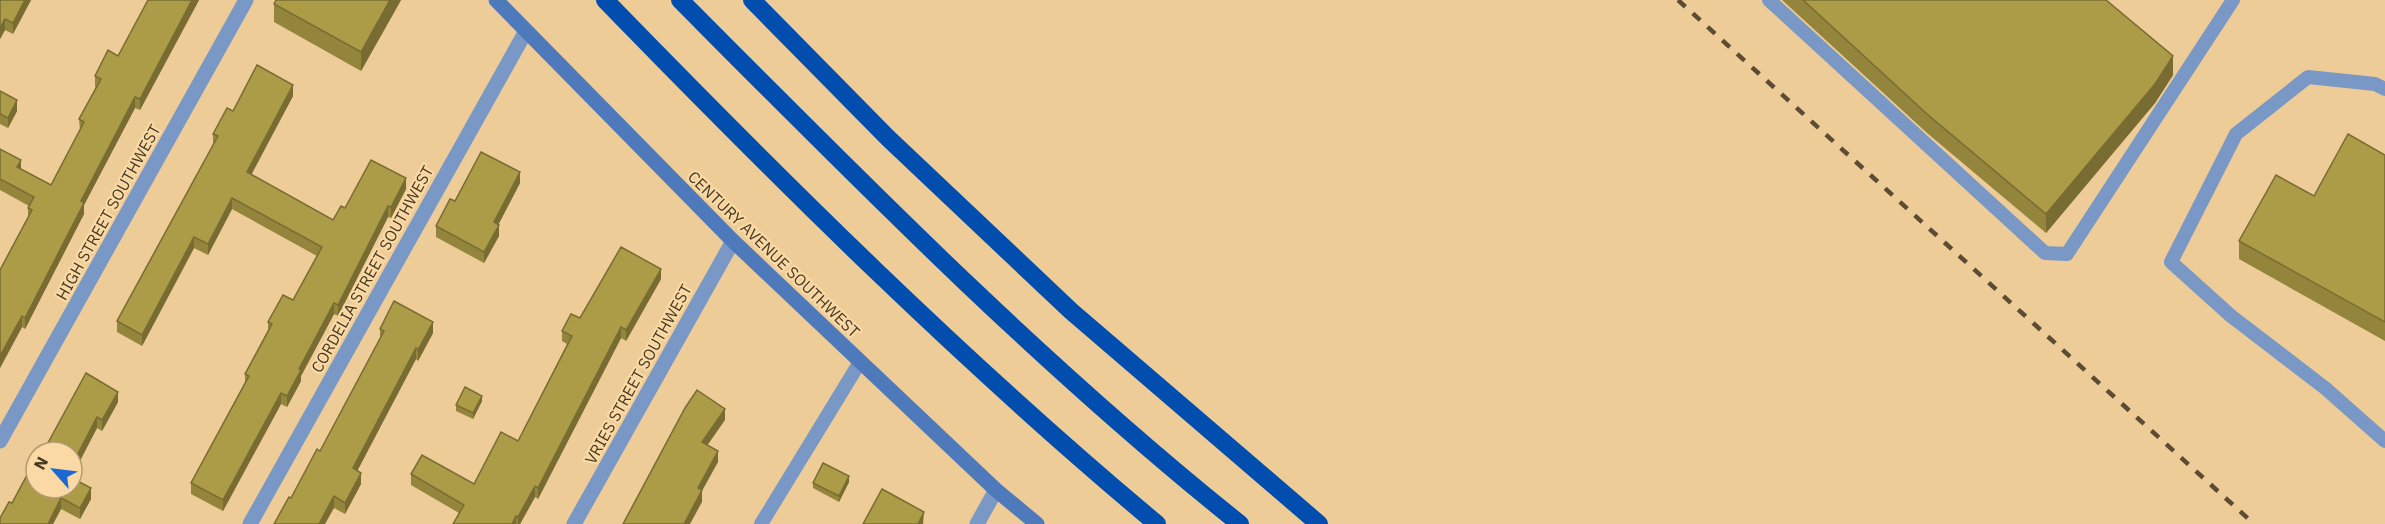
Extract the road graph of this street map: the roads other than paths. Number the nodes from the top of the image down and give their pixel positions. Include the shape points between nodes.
1 (246, 0) edge
2 (496, 0) edge
3 (605, 0) edge
4 (680, 0) edge
5 (752, 0) edge
6 (1769, 0) edge
7 (2233, 0) edge
8 (526, 31) junction
9 (2385, 89) edge
10 (733, 241) junction
11 (860, 362) junction
12 (0, 441) edge
13 (2385, 441) edge
14 (996, 490) junction
15 (250, 524) edge
16 (574, 524) edge
17 (761, 524) edge
18 (977, 524) edge
19 (1037, 524) edge
20 (1157, 524) edge
21 (1240, 524) edge
22 (1319, 524) edge

1 - 12 street, HIGH STREET SOUTHWEST
2 - 8 street, CENTURY AVENUE SOUTHWEST
3 - 20 highway via 943,334
4 - 21 highway via 1027,339
5 - 22 highway via 888,138 1028,271
6 - 7 lane via 2045,253 2067,254
8 - 10 street, CENTURY AVENUE SOUTHWEST
8 - 15 street, CORDELIA STREET SOUTHWEST
9 - 13 lane via 2375,84 2308,77 2236,134 2171,262
10 - 11 street, CENTURY AVENUE SOUTHWEST
10 - 16 street, VRIES STREET SOUTHWEST
11 - 14 street, CENTURY AVENUE SOUTHWEST
11 - 17 lane
14 - 18 street
14 - 19 street, CENTURY AVENUE SOUTHWEST

